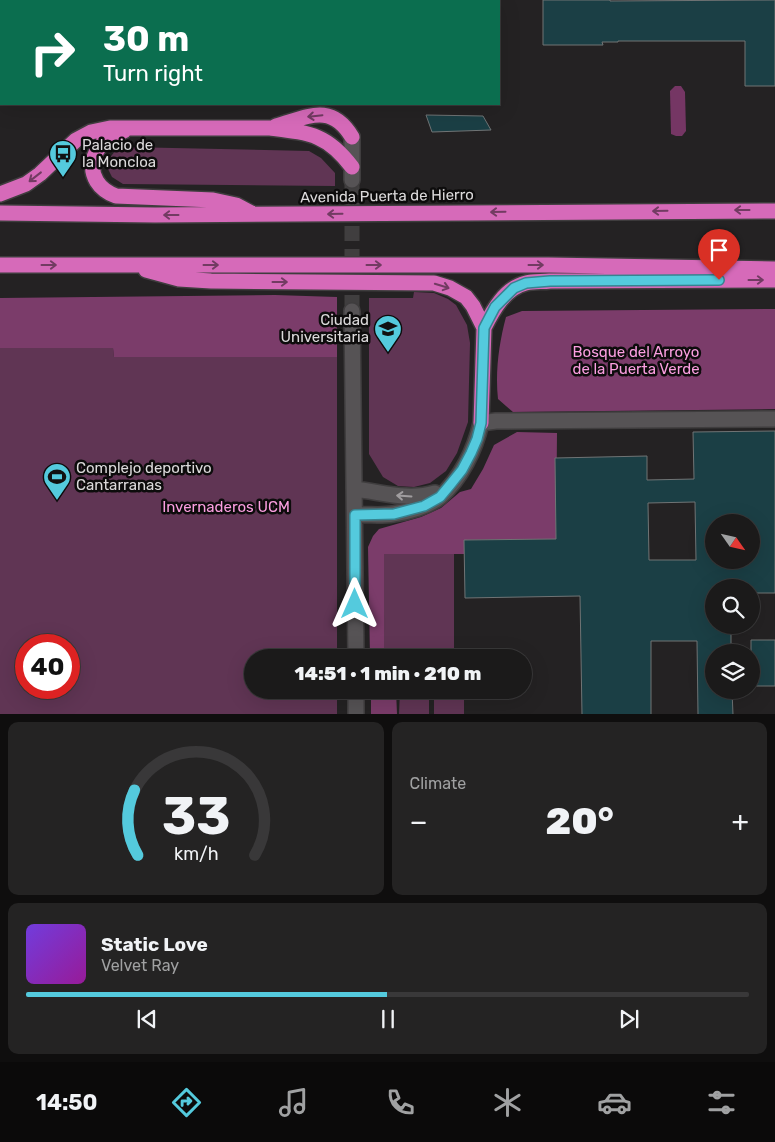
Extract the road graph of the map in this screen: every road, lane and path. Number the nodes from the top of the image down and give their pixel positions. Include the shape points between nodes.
1 (137, 128) junction
2 (270, 128) junction
3 (352, 137) joint
4 (352, 174) joint
5 (0, 194) edge
6 (775, 211) edge
7 (0, 213) edge
8 (255, 215) junction
9 (0, 265) edge
10 (128, 265) junction
11 (775, 269) edge
12 (775, 280) edge
13 (352, 311) tunnel mouth
14 (484, 328) junction
15 (775, 419) edge
16 (481, 423) junction
17 (450, 485) junction
18 (354, 489) junction
19 (355, 515) junction
20 (356, 649) edge
21 (356, 699) edge
22 (356, 714) edge

1 - 2 highway
1 -> 5 highway via 91,132 76,140 26,184
1 - 8 highway via 117,133 100,146 92,169 93,176 104,190 121,197 212,200 236,205
3 -> 2 highway via 344,124 326,115 305,117
2 - 4 highway via 295,131 332,144
3 - 4 street
6 -> 8 highway, Avenida Puerta de Hierro
8 -> 7 highway, Avenida Puerta de Hierro
9 -> 10 highway
10 -> 11 highway
10 -> 14 highway via 179,279 211,281 434,283 466,297
14 -> 12 highway via 504,296 526,283
13 - 18 street
14 - 16 highway
15 - 16 street
16 - 17 street via 471,453
17 -> 18 street via 418,497
17 - 19 street via 440,497 424,506 394,514
18 - 19 street
19 - 20 street
21 - 22 street

